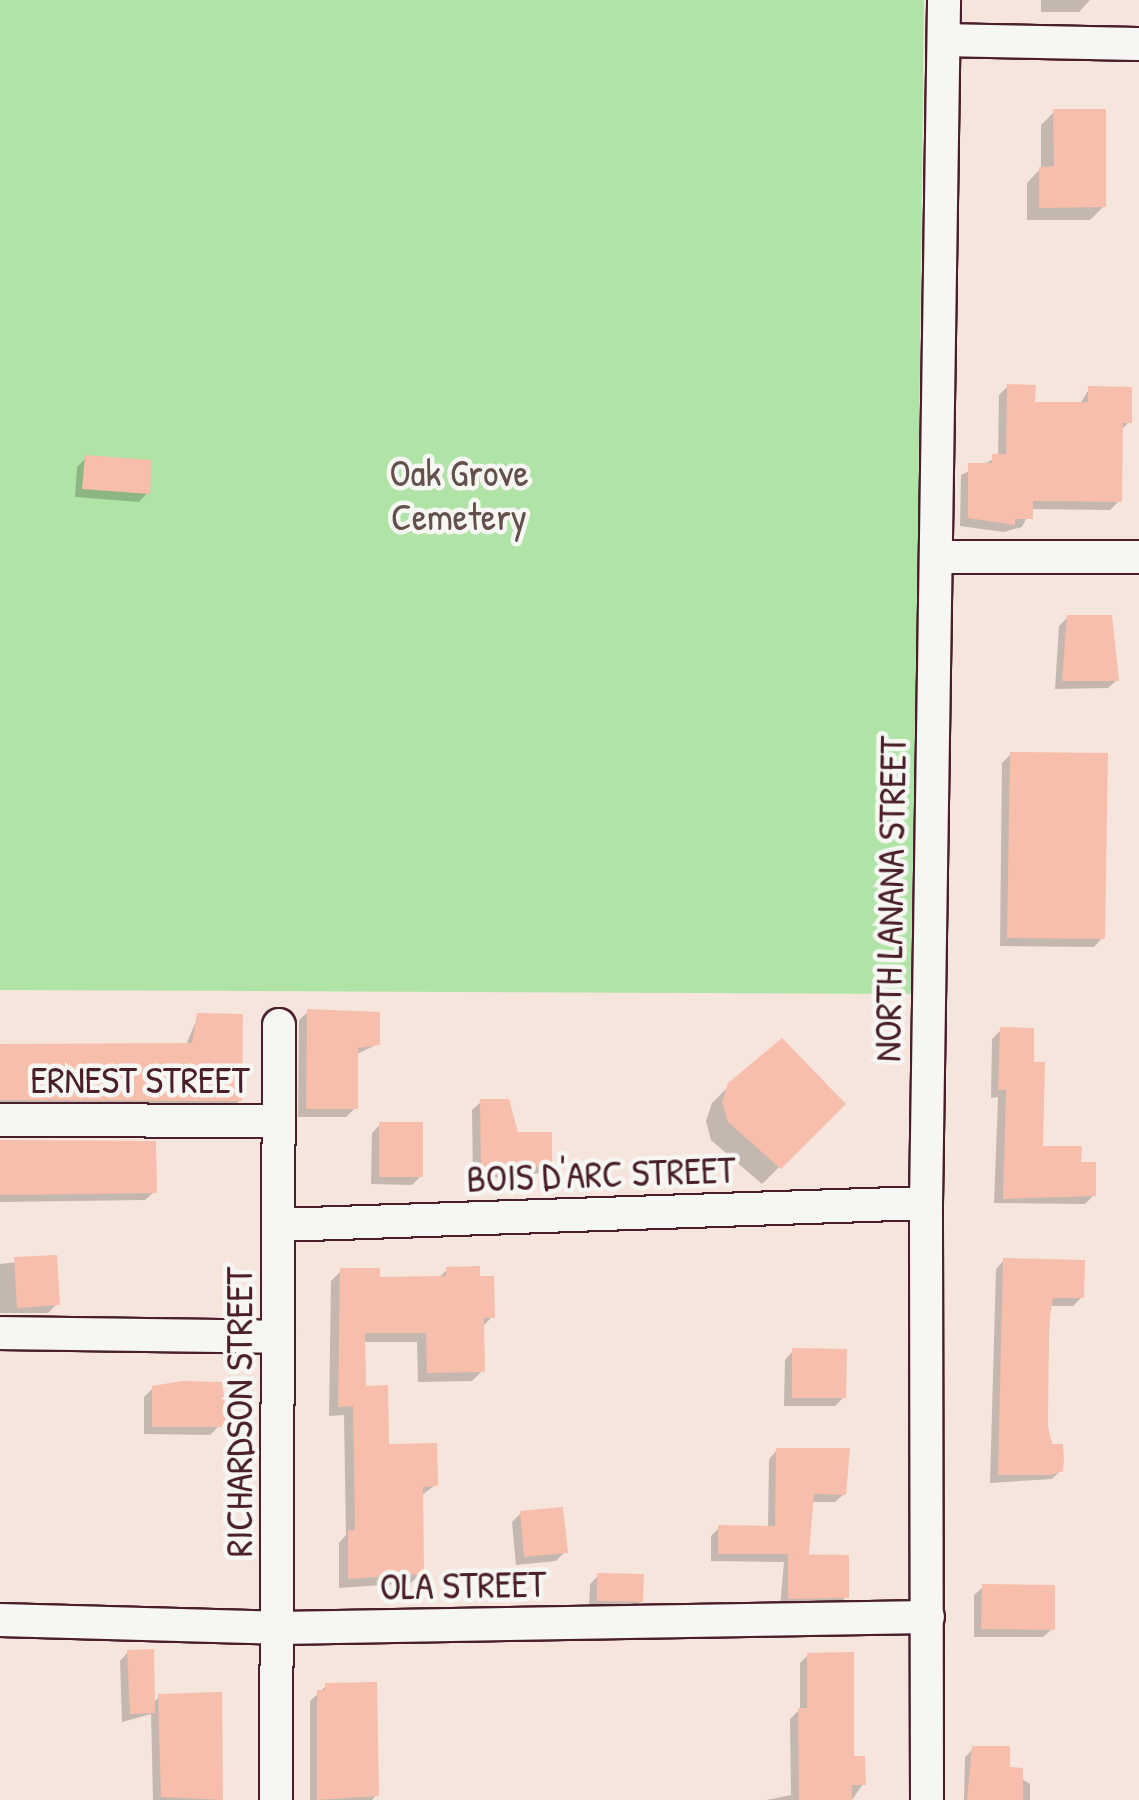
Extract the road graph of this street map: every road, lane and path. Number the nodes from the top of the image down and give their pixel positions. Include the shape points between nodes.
1 (944, 0) edge
2 (944, 40) junction
3 (1139, 44) edge
4 (936, 557) junction
5 (1139, 557) edge
6 (279, 1024) dead end
7 (0, 1120) edge
8 (279, 1121) junction
9 (926, 1203) junction
10 (279, 1226) junction
11 (0, 1333) edge
12 (278, 1337) junction
13 (928, 1618) junction
14 (0, 1620) edge
15 (278, 1628) junction
16 (276, 1800) edge
17 (927, 1800) edge

1 - 2 street, NORTH LANANA STREET
2 - 3 street
2 - 4 street, NORTH LANANA STREET
4 - 5 street
4 - 9 street, NORTH LANANA STREET
6 - 8 street, RICHARDSON STREET
7 - 8 street, ERNEST STREET
8 - 10 street, RICHARDSON STREET
9 - 10 street, BOIS D'ARC STREET
9 - 13 street, NORTH LANANA STREET
10 - 12 street, RICHARDSON STREET
11 - 12 street
12 - 15 street, RICHARDSON STREET
13 - 15 street, OLA STREET
13 - 17 street, NORTH LANANA STREET
14 - 15 street, OLA STREET
15 - 16 street, RICHARDSON STREET

